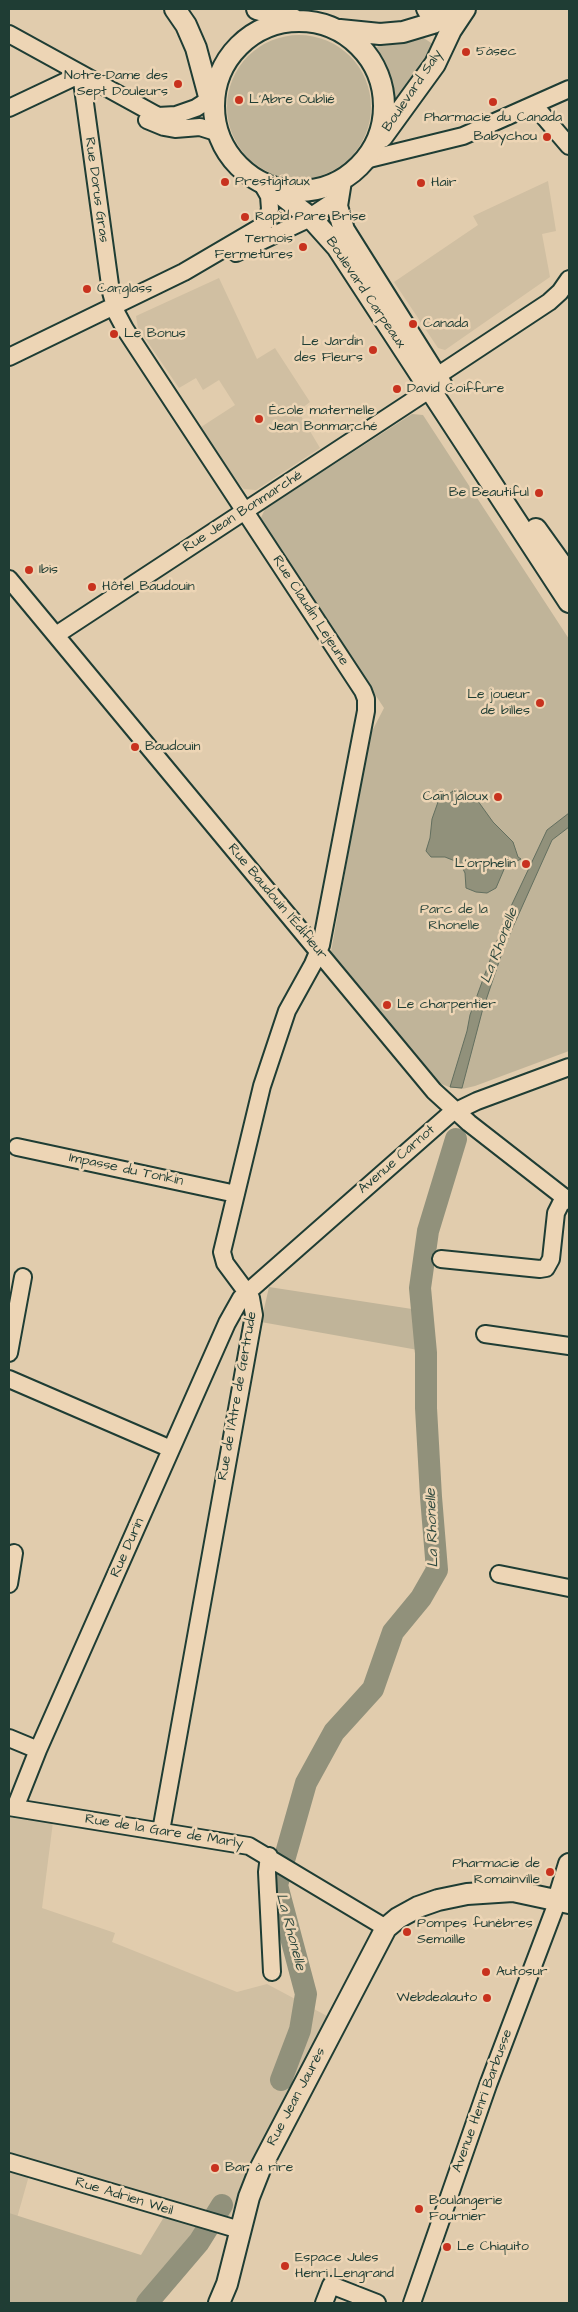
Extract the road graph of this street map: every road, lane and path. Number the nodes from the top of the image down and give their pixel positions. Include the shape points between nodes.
1 (175, 9) edge
2 (257, 9) edge
3 (451, 9) edge
4 (465, 9) edge
5 (429, 16) edge
6 (300, 21) junction
7 (338, 30) junction
8 (9, 34) edge
9 (9, 46) edge
10 (78, 79) junction
11 (569, 89) edge
12 (213, 95) junction
13 (534, 105) junction
14 (9, 108) edge
15 (217, 126) junction
16 (569, 146) edge
17 (370, 153) junction
18 (264, 184) junction
19 (339, 190) junction
20 (311, 218) junction
21 (184, 272) junction
22 (569, 279) edge
23 (565, 297) edge
24 (115, 306) junction
25 (9, 356) edge
26 (433, 383) junction
27 (245, 511) junction
28 (9, 579) edge
29 (568, 590) edge
30 (56, 636) junction
31 (319, 952) junction
32 (569, 1067) edge
33 (455, 1111) junction
34 (17, 1147) dead end
35 (236, 1194) junction
36 (567, 1199) edge
37 (441, 1259) dead end
38 (23, 1277) dead end
39 (247, 1291) junction
40 (485, 1334) dead end
41 (569, 1346) edge
42 (9, 1353) edge
43 (9, 1379) edge
44 (171, 1449) junction
45 (14, 1553) dead end
46 (499, 1574) dead end
47 (9, 1584) edge
48 (569, 1588) edge
49 (9, 1738) edge
50 (38, 1750) junction
51 (12, 1808) edge
52 (161, 1831) junction
53 (272, 1858) junction
54 (569, 1864) edge
55 (564, 1902) edge
56 (386, 1928) junction
57 (272, 1972) dead end
58 (9, 2162) edge
59 (240, 2230) junction
60 (219, 2303) edge
61 (324, 2303) edge
62 (377, 2303) edge
63 (412, 2303) edge

1 - 12 main road via 186,25
2 - 6 main road
3 - 5 main road
4 - 17 main road, Boulevard Saly via 435,64
5 - 7 main road via 395,34
6 - 7 main road via 320,23
6 - 12 main road via 272,25 245,41 226,62
7 - 17 main road via 363,50 381,81 384,116
8 - 10 street
9 - 10 street
10 - 12 street via 158,116 190,111
10 - 14 street
10 - 15 street via 164,127
10 - 24 street, Rue Dorus Gras
11 - 13 street
12 - 15 main road
13 - 16 street
13 - 17 street via 463,136
15 - 18 main road via 236,163
17 - 19 main road
18 - 19 main road via 283,190
18 - 20 main road, Boulevard Carpeaux
18 - 21 street via 270,200 264,224
19 - 20 street
19 - 26 main road, Boulevard Carpeaux via 339,219 344,230
20 - 21 street via 240,251
20 - 26 main road, Boulevard Carpeaux via 336,247
21 - 24 street
22 - 23 street, Rue Jean Bonmarché
23 - 26 street, Rue Jean Bonmarché via 549,302
24 - 25 street
24 - 27 street, Rue Claudin Lejeune via 125,329
26 - 27 street, Rue Jean Bonmarché
26 - 29 main road, Boulevard Carpeaux via 526,514
27 - 30 street, Rue Jean Bonmarché
27 - 31 street, Rue Claudin Lejeune via 366,699
28 - 30 street, Rue Baudouin l'Édifieur
30 - 31 street, Rue Baudouin l'Édifieur
31 - 33 street, Rue Baudouin l'Édifieur via 434,1091
31 - 35 street, Rue de l'Atre de Gertrude via 283,1020 257,1102
32 - 33 street, Avenue Carnot
33 - 36 street, Rue Baudouin l'Édifieur
33 - 39 street, Avenue Carnot
34 - 35 street, Impasse du Tonkin
35 - 39 street, Rue de l'Atre de Gertrude via 222,1256 224,1264
36 - 37 street via 556,1213 551,1259 546,1268
38 - 42 street
39 - 44 street, Rue Durin via 229,1317
39 - 52 street, Rue de l'Atre de Gertrude via 253,1303 254,1320
40 - 41 street
43 - 44 street
44 - 50 street, Rue Durin
45 - 47 street
46 - 48 street
49 - 50 street
50 - 51 street, Rue Durin
51 - 52 street, Rue de la Gare de Marly
52 - 53 street, Rue de la Gare de Marly via 241,1843
53 - 56 street, Rue de la Gare de Marly
53 - 57 street via 267,1872
54 - 55 main road
55 - 56 main road via 513,1891 467,1894 418,1908
55 - 63 street, Avenue Henri Barbusse via 488,2085
56 - 59 main road, Rue Jean Jaurès via 265,2160 249,2197
58 - 59 street, Rue Adrien Weil
59 - 60 main road, Rue Jean Jaurès
61 - 62 street via 331,2285

